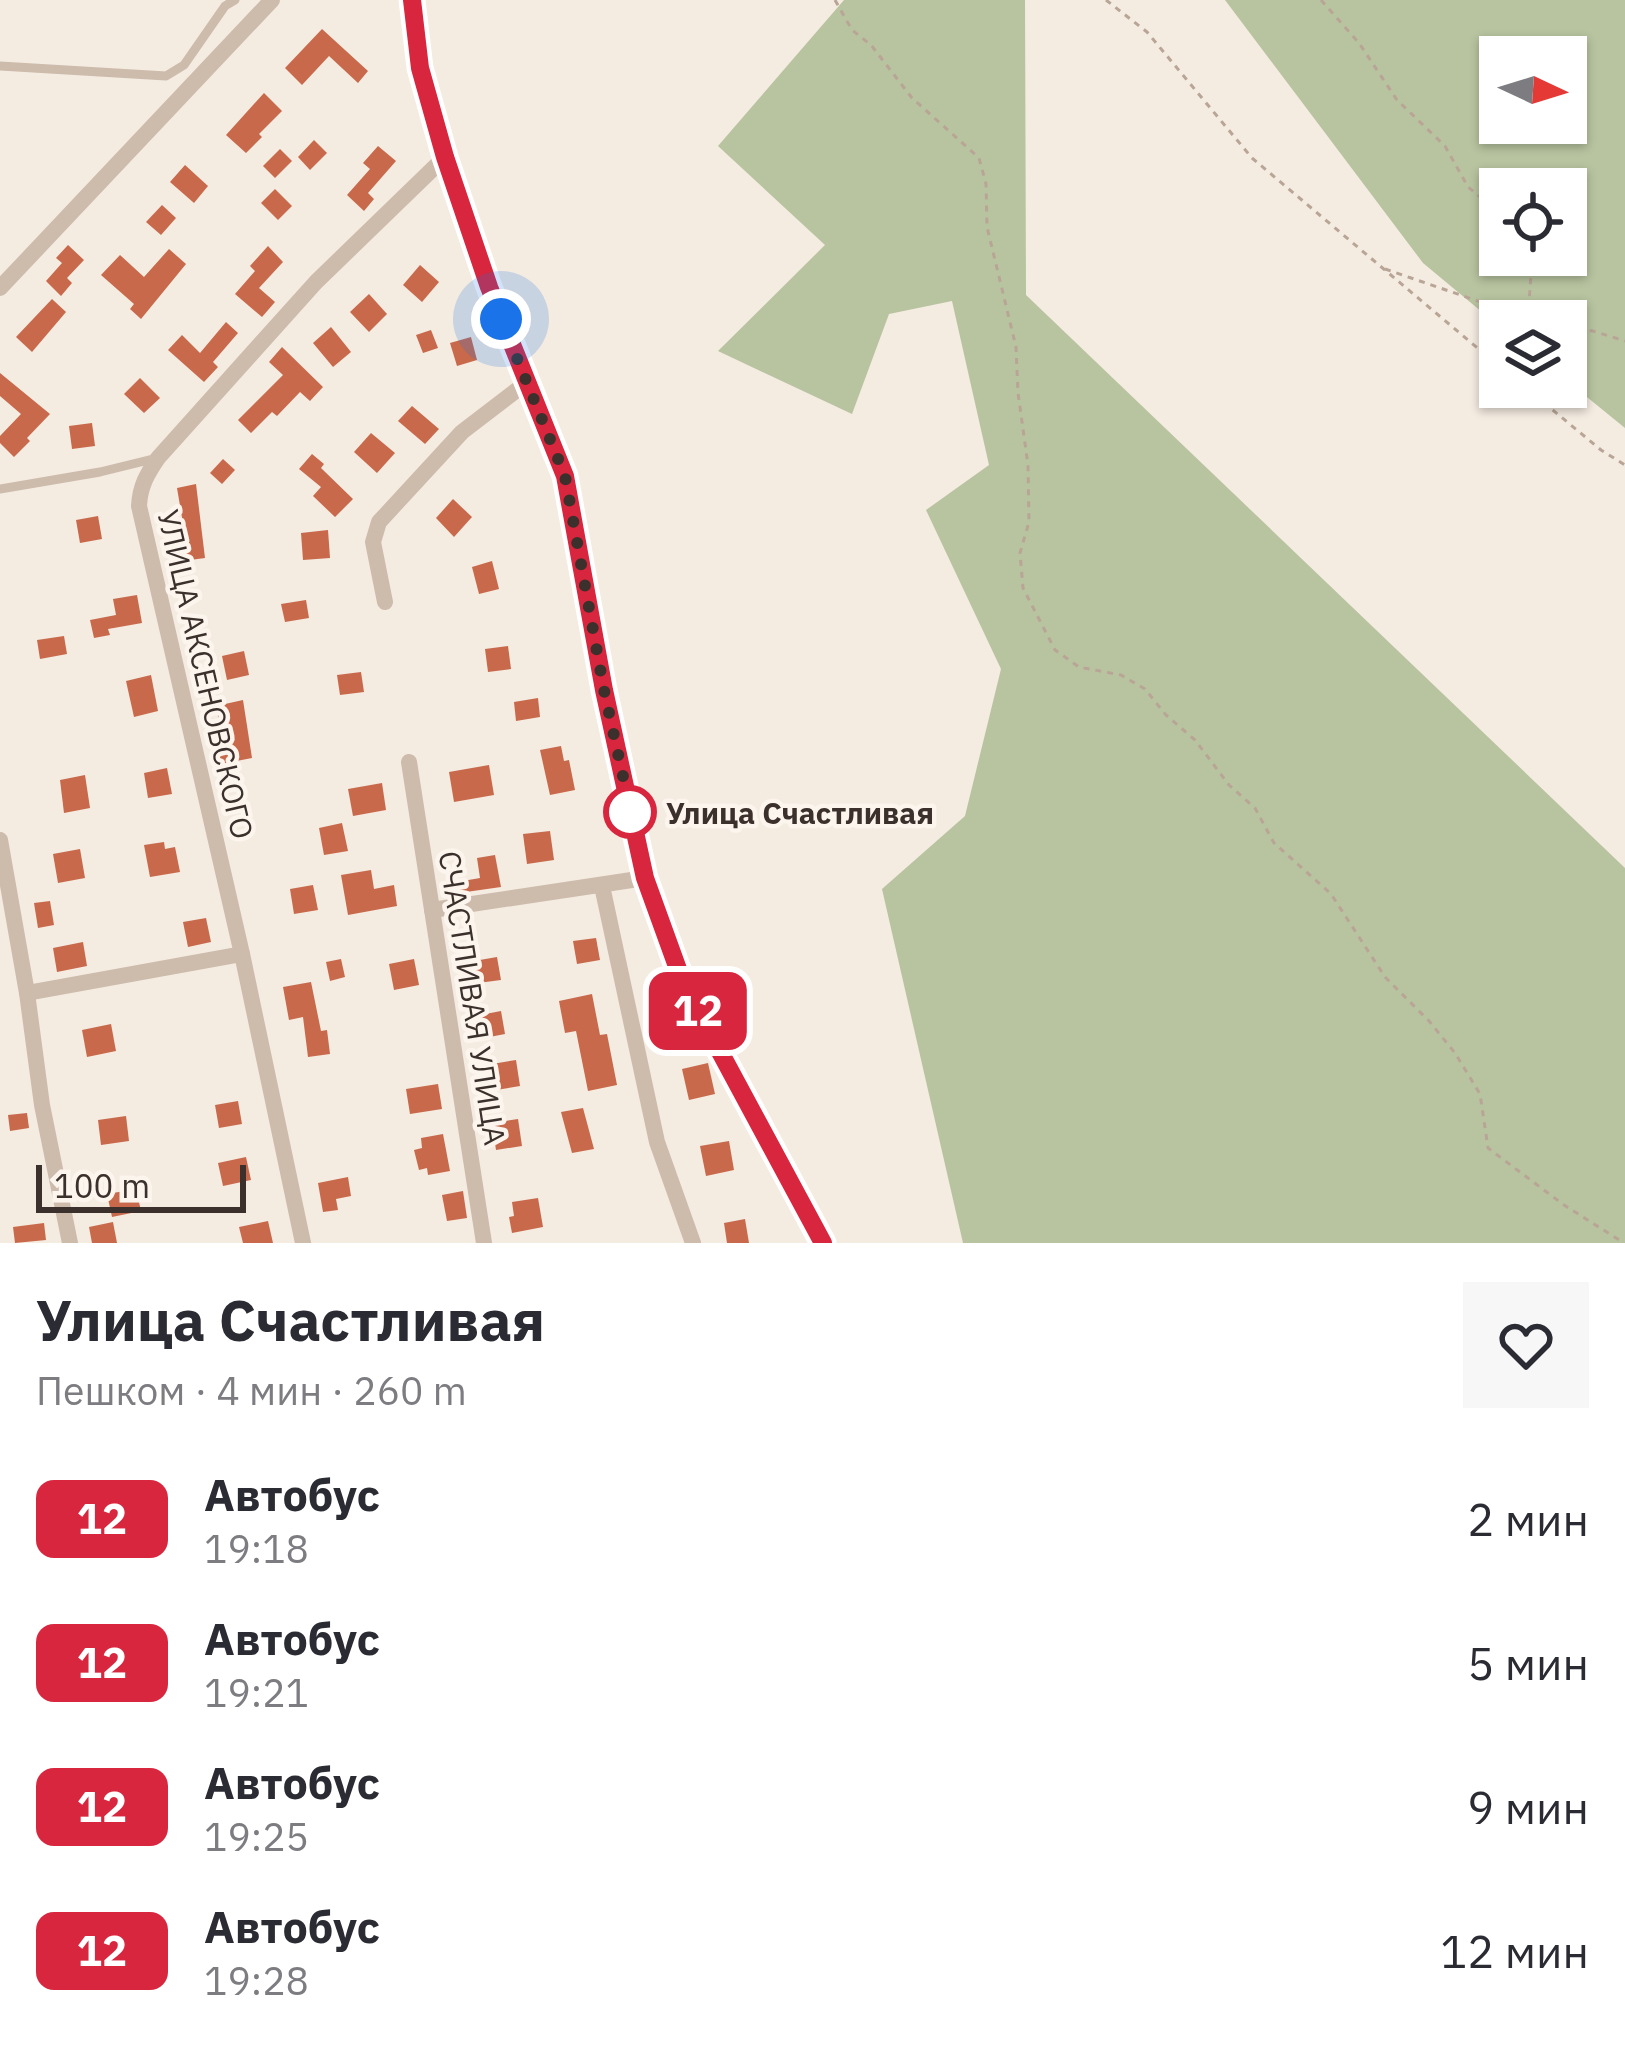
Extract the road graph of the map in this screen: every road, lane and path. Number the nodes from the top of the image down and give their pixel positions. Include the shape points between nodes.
1 (235, 0) edge
2 (272, 0) edge
3 (412, 0) edge
4 (835, 0) edge
5 (1106, 0) edge
6 (1321, 0) edge
7 (0, 66) edge
8 (445, 157) junction
9 (1479, 196) edge
10 (1378, 266) junction
11 (3, 280) edge
12 (1479, 301) edge
13 (1587, 330) edge
14 (1625, 341) edge
15 (1479, 350) edge
16 (526, 383) junction
17 (1550, 408) edge
18 (158, 458) junction
19 (1625, 466) edge
20 (0, 489) edge
21 (385, 602) dead end
22 (409, 762) dead end
23 (0, 840) edge
24 (645, 878) junction
25 (602, 886) junction
26 (432, 910) junction
27 (242, 954) junction
28 (27, 993) junction
29 (70, 1243) edge
30 (303, 1243) edge
31 (484, 1243) edge
32 (693, 1243) edge
33 (823, 1243) edge
34 (1624, 1243) edge

1 - 7 lane via 166,76
2 - 11 street
3 - 8 main road via 420,68
4 - 34 path via 912,98 979,158 1016,347 1028,465 1023,588 1054,650 1145,689 1195,740 1455,1053 1480,1094 1488,1148
5 - 10 path via 1147,32 1252,158
6 - 9 path
8 - 16 main road
8 - 18 street, УЛИЦА АКСЕНОВСКОГО via 316,281
10 - 12 path
10 - 15 path
13 - 14 path
16 - 21 street via 462,432 379,522 373,542
16 - 24 main road via 561,459
17 - 19 path
18 - 20 lane
18 - 27 street, УЛИЦА АКСЕНОВСКОГО via 139,506
22 - 26 street, СЧАСТЛИВАЯ УЛИЦА
23 - 28 street
24 - 25 street
24 - 33 main road via 683,983
25 - 26 street
25 - 32 street via 657,1142
26 - 31 street, СЧАСТЛИВАЯ УЛИЦА
27 - 28 street
27 - 30 street, УЛИЦА АКСЕНОВСКОГО
28 - 29 street

